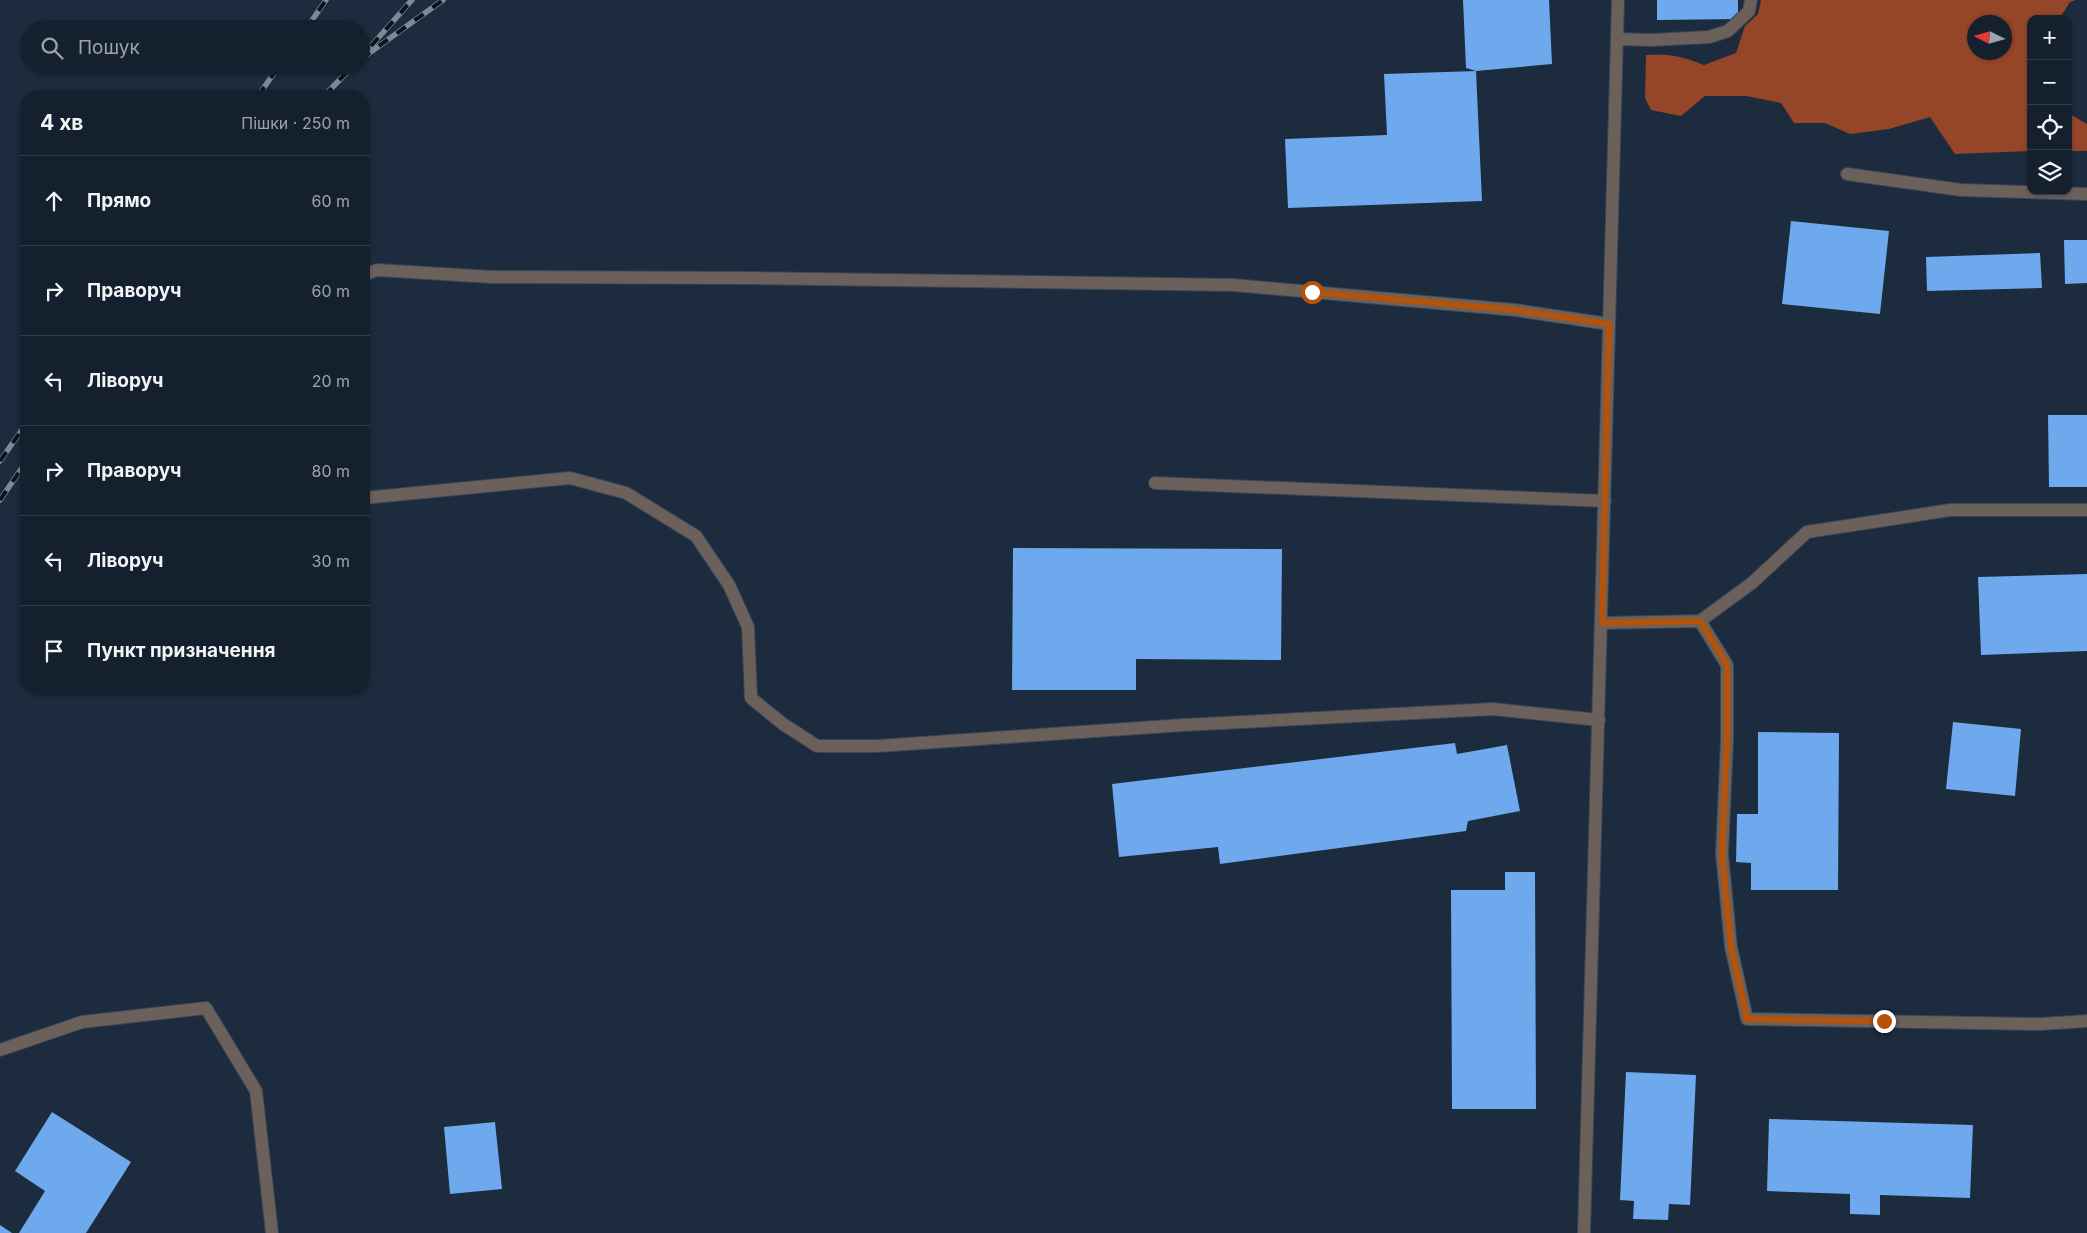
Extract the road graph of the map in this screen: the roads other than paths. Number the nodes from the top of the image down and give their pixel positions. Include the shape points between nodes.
1 (1618, 0) edge
2 (1751, 0) edge
3 (1618, 39) junction
4 (1847, 174) dead end
5 (2087, 194) edge
6 (370, 273) edge
7 (1609, 324) junction
8 (1155, 483) dead end
9 (370, 497) edge
10 (1605, 501) junction
11 (2087, 510) edge
12 (1700, 621) junction
13 (1602, 623) junction
14 (1599, 720) junction
15 (2087, 1021) edge
16 (0, 1050) edge
17 (272, 1233) edge
18 (1584, 1233) edge

1 - 3 street
2 - 3 street via 1749,11 1728,31 1709,37
3 - 7 street
4 - 5 street via 1961,190
6 - 7 street via 377,270 492,277 1233,285 1516,310
7 - 10 street
8 - 10 street
9 - 14 street via 570,478 626,493 696,536 729,585 748,627 751,698 817,746 878,746 1493,709
10 - 13 street
11 - 12 street via 1950,510 1807,532 1752,583
12 - 13 street
12 - 15 street via 1727,665 1722,854 1731,947 1747,1019 2041,1024
13 - 14 street
14 - 18 street
16 - 17 street via 82,1022 206,1008 256,1091

